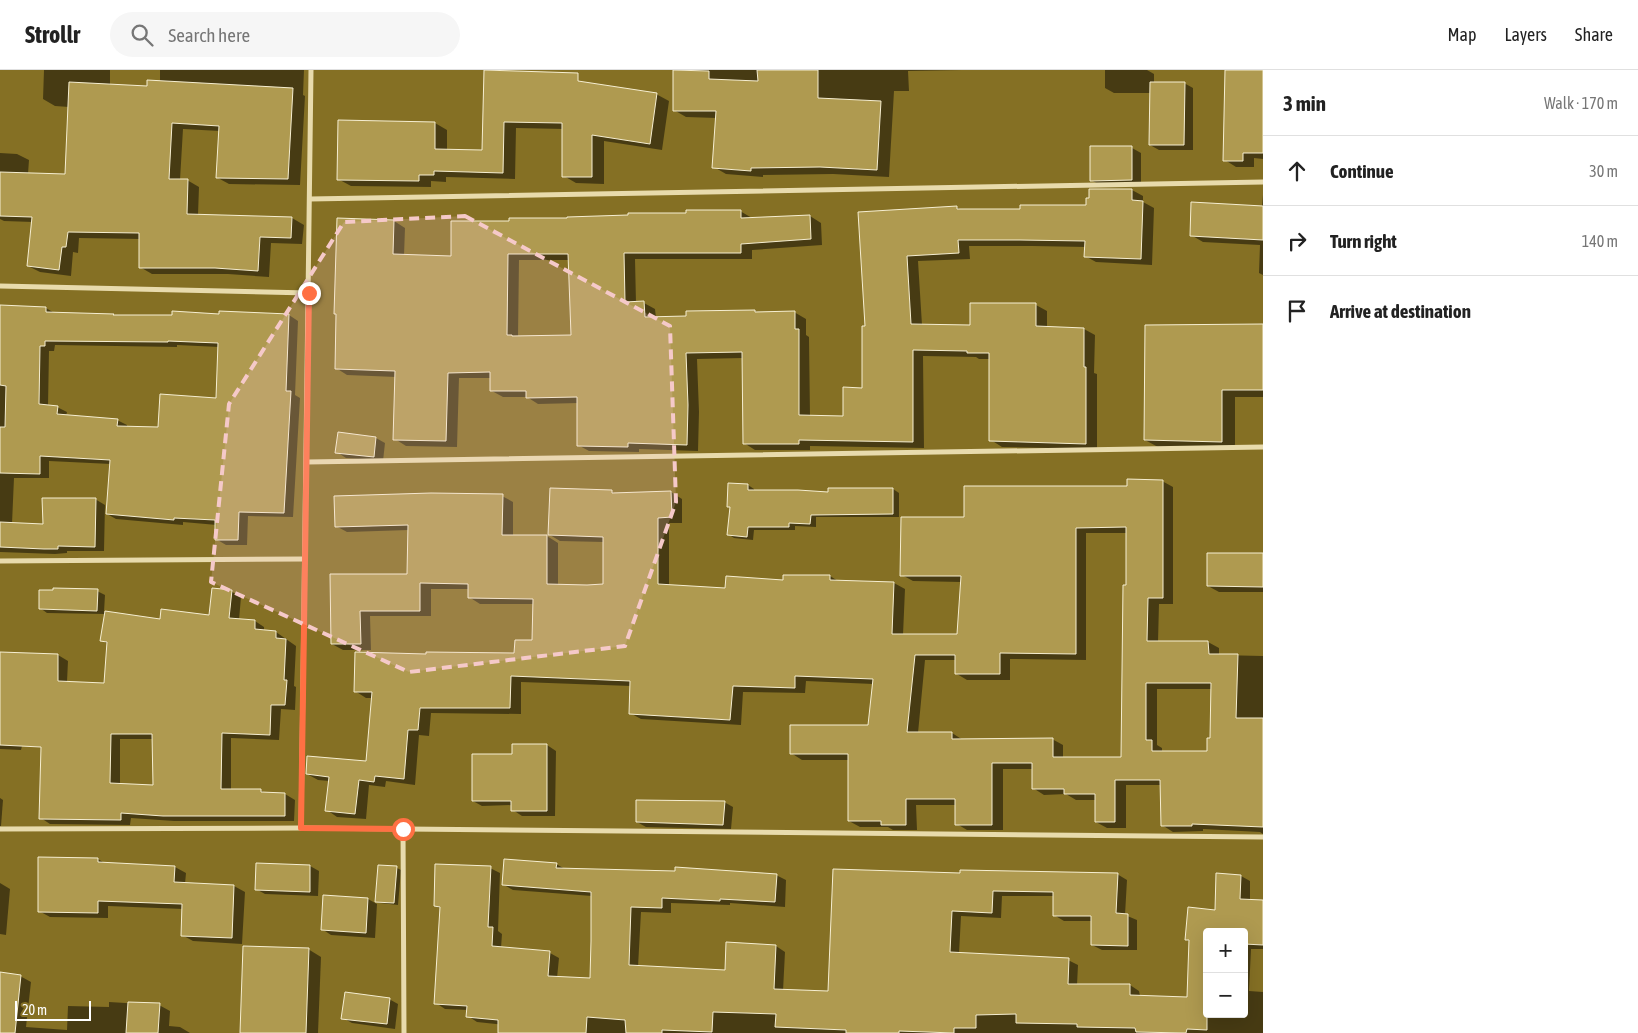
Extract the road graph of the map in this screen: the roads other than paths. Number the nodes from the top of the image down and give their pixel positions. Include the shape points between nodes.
1 (312, 70) edge
2 (1263, 182) edge
3 (310, 199) junction
4 (0, 286) edge
5 (309, 293) junction
6 (1263, 447) edge
7 (307, 462) junction
8 (305, 559) junction
9 (0, 561) edge
10 (301, 828) junction
11 (0, 829) edge
12 (403, 829) junction
13 (1263, 837) edge
14 (404, 1033) edge

1 - 3 street
2 - 3 street
3 - 5 street
4 - 5 street
5 - 7 street
6 - 7 street
7 - 8 street
8 - 9 street
8 - 10 street
10 - 11 street
10 - 12 street
12 - 13 street
12 - 14 street

